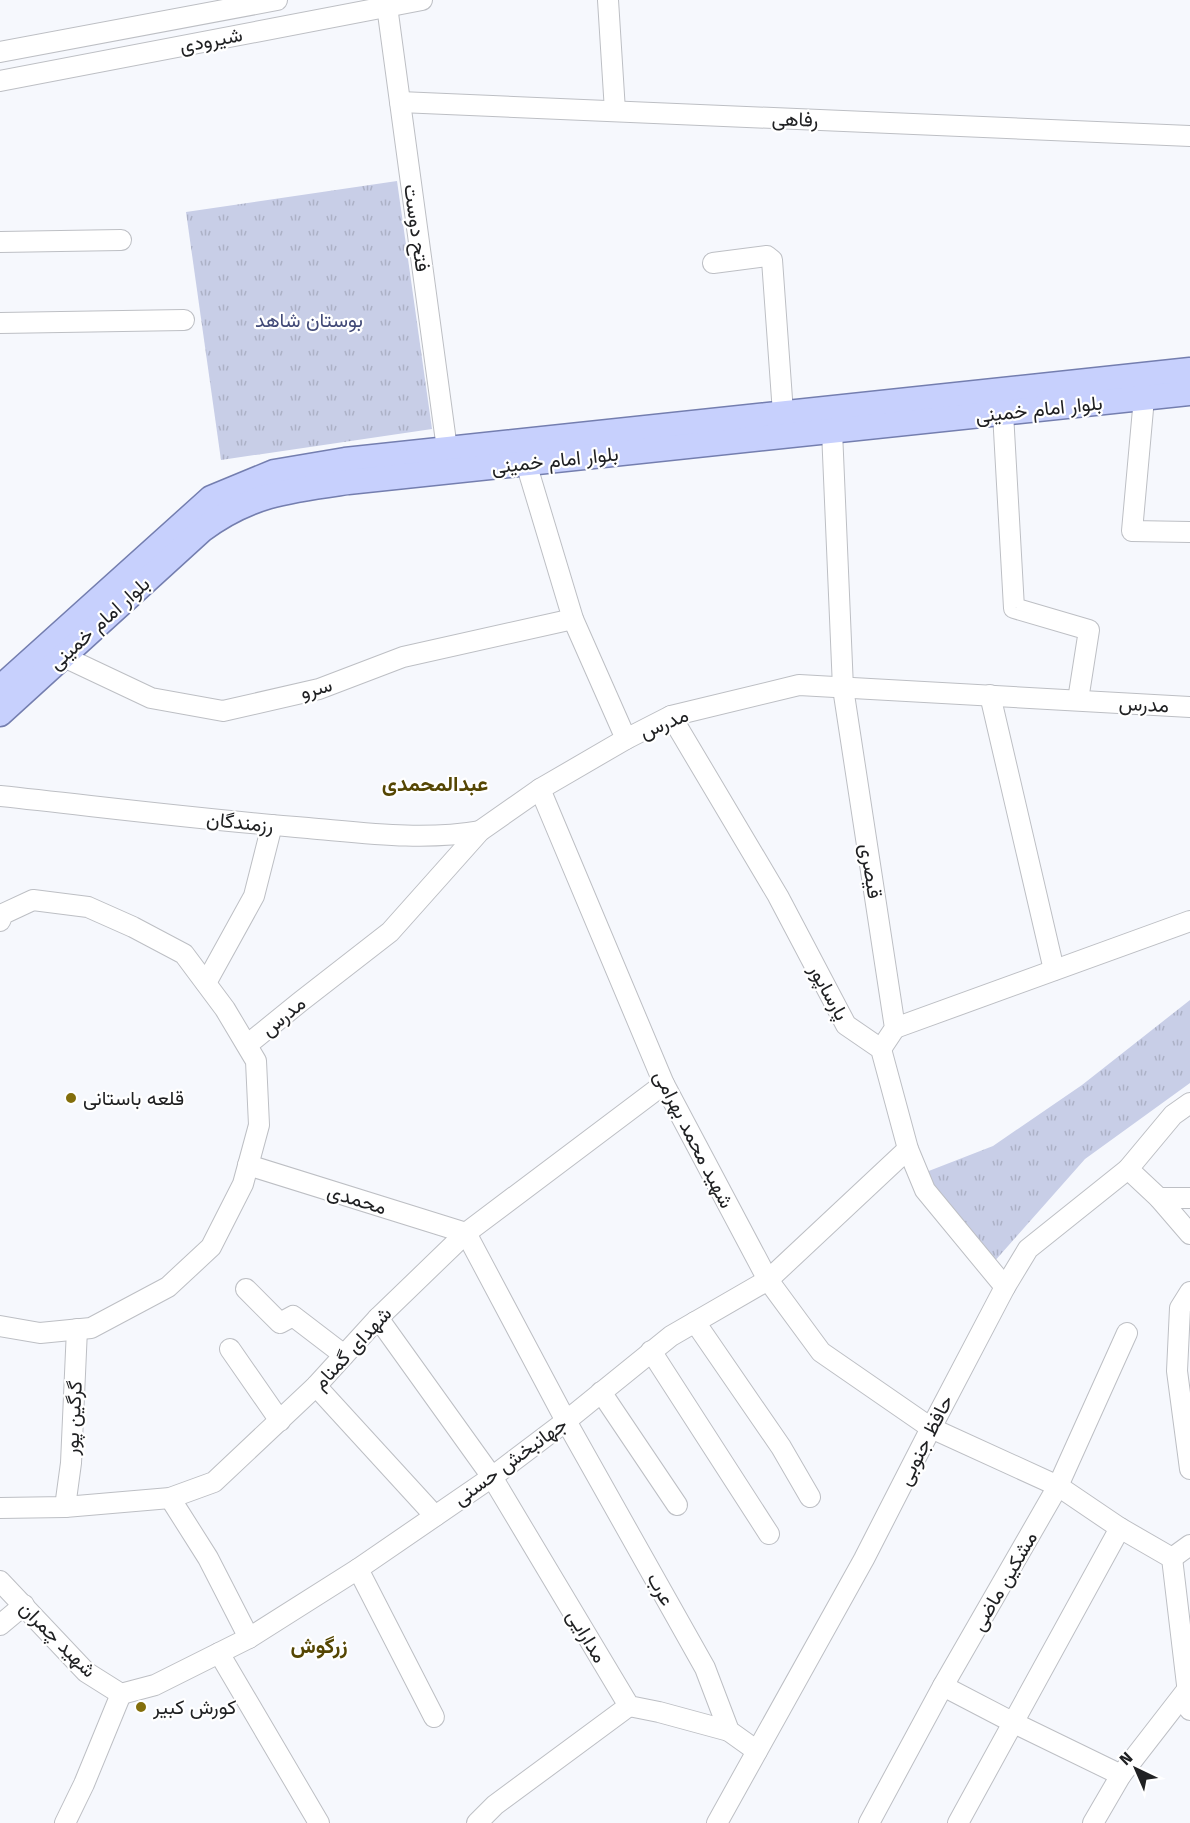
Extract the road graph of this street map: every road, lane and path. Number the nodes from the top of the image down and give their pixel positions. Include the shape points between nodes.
1 (422, 0) edge
2 (608, 0) edge
3 (268, 1) edge
4 (387, 6) junction
5 (190, 17) junction
6 (120, 31) junction
7 (196, 43) junction
8 (0, 52) edge
9 (125, 57) junction
10 (0, 81) edge
11 (400, 102) junction
12 (615, 111) junction
13 (1190, 136) edge
14 (121, 240) dead end
15 (0, 242) edge
16 (713, 263) dead end
17 (184, 320) dead end
18 (0, 323) edge
19 (1190, 370) edge
20 (1190, 393) edge
21 (1144, 398) junction
22 (783, 413) junction
23 (1003, 413) junction
24 (832, 431) junction
25 (447, 449) junction
26 (526, 463) junction
27 (1190, 532) edge
28 (573, 620) junction
29 (62, 656) junction
30 (0, 688) edge
31 (843, 688) junction
32 (990, 695) junction
33 (1190, 697) edge
34 (1077, 700) junction
35 (1190, 707) edge
36 (0, 714) edge
37 (671, 716) junction
38 (626, 739) junction
39 (540, 789) junction
40 (0, 796) edge
41 (272, 825) junction
42 (480, 831) junction
43 (1, 915) edge
44 (1190, 921) edge
45 (1054, 970) junction
46 (206, 984) junction
47 (895, 1028) junction
48 (247, 1045) junction
49 (881, 1049) junction
50 (664, 1084) junction
51 (1190, 1103) edge
52 (1182, 1116) edge
53 (908, 1149) junction
54 (248, 1165) junction
55 (1128, 1169) junction
56 (1159, 1198) junction
57 (1190, 1198) edge
58 (466, 1233) junction
59 (1190, 1234) edge
60 (768, 1280) junction
61 (1005, 1287) junction
62 (246, 1289) dead end
63 (1190, 1292) edge
64 (378, 1318) junction
65 (695, 1322) junction
66 (0, 1326) edge
67 (77, 1329) junction
68 (1127, 1333) dead end
69 (230, 1349) dead end
70 (651, 1352) junction
71 (344, 1355) junction
72 (316, 1386) junction
73 (601, 1392) junction
74 (280, 1421) junction
75 (566, 1421) junction
76 (931, 1428) junction
77 (1190, 1469) edge
78 (492, 1477) junction
79 (1058, 1486) junction
80 (810, 1497) dead end
81 (170, 1498) junction
82 (677, 1504) dead end
83 (65, 1507) junction
84 (0, 1508) edge
85 (435, 1516) junction
86 (1119, 1528) junction
87 (769, 1534) dead end
88 (1190, 1545) edge
89 (1172, 1558) junction
90 (358, 1569) junction
91 (0, 1581) edge
92 (24, 1605) junction
93 (0, 1625) edge
94 (249, 1638) junction
95 (219, 1653) junction
96 (943, 1686) junction
97 (1189, 1686) edge
98 (121, 1694) junction
99 (629, 1706) junction
100 (1190, 1710) edge
101 (434, 1717) dead end
102 (1014, 1723) junction
103 (729, 1731) junction
104 (758, 1751) junction
105 (1121, 1775) junction
106 (65, 1823) edge
107 (319, 1823) edge
108 (477, 1823) edge
109 (717, 1823) edge
110 (869, 1823) edge
111 (958, 1823) edge
112 (1093, 1823) edge

1 - 4 street, شیرودی
2 - 12 street
3 - 5 street, شیرودی
4 - 7 street, شیرودی
4 - 11 street, فتح دوست
5 - 6 street, شیرودی
5 - 7 street
6 - 8 street, شیرودی
6 - 9 street
7 - 9 street, شیرودی
9 - 10 street, شیرودی
11 - 12 street, رفاهی
11 - 25 street, فتح دوست
12 - 13 street, رفاهی
14 - 15 street
16 - 22 street via 767,256 772,260
17 - 18 street
19 - 22 main road, بلوار امام خمینی
20 - 21 main road, بلوار امام خمینی
21 - 23 main road, بلوار امام خمینی
21 - 27 street via 1132,531
22 - 25 main road, بلوار امام خمینی
23 - 24 main road, بلوار امام خمینی
23 - 34 street via 1014,608 1089,630
24 - 26 main road, بلوار امام خمینی
24 - 31 street, قیصری
25 - 30 main road, بلوار امام خمینی via 274,472 211,498
26 - 28 street
26 - 29 main road, بلوار امام خمینی via 281,491 246,504 202,530
28 - 29 street, سرو via 404,657 319,689 224,711 151,698
28 - 38 street
29 - 36 main road, بلوار امام خمینی
31 - 32 street, مدرس
31 - 37 street, مدرس via 799,685
31 - 47 street, قیصری
32 - 34 street, مدرس
32 - 45 street
33 - 35 street
34 - 35 street, مدرس
37 - 38 street, مدرس
37 - 49 street, پارساپور via 778,896 846,1025
38 - 39 street, مدرس
39 - 42 street, مدرس
39 - 50 street, شهید محمد بهرامی
40 - 41 street, رزمندگان
41 - 42 street, رزمندگان via 393,835 450,836
41 - 46 street via 254,896
42 - 48 street, مدرس via 390,932
43 - 46 street via 33,900 88,907 184,954
44 - 45 street
45 - 47 street
46 - 48 street
47 - 49 street
48 - 54 street via 256,1061 259,1125
49 - 53 street
50 - 58 street, شهدای گمنام
50 - 60 street, شهید محمد بهرامی
51 - 52 street, حافظ جنوبی
52 - 55 street, حافظ جنوبی
53 - 60 street, جهانبخش حسنی
53 - 61 street via 925,1190
54 - 58 street, محمدی
54 - 67 street via 243,1184 212,1246 168,1287 91,1328
55 - 56 street
55 - 61 street, حافظ جنوبی via 1028,1249
56 - 57 street
56 - 59 street
58 - 64 street, شهدای گمنام
58 - 75 street, عرب
60 - 65 street, جهانبخش حسنی
60 - 76 street, شهید محمد بهرامی via 821,1352
61 - 76 street, حافظ جنوبی
62 - 71 street via 280,1323 292,1316
63 - 77 street via 1180,1308 1177,1371
64 - 71 street, شهدای گمنام
64 - 78 street, مدارایی
65 - 70 street, جهانبخش حسنی
65 - 80 street via 781,1447
66 - 67 street via 40,1333
67 - 83 street, گرگین پور
68 - 79 street, مشکین ماضی
69 - 74 street
70 - 73 street, جهانبخش حسنی
70 - 87 street
71 - 72 street, شهدای گمنام
72 - 74 street, شهدای گمنام
72 - 85 street
73 - 75 street, جهانبخش حسنی
73 - 82 street
74 - 81 street, شهدای گمنام via 214,1482
75 - 78 street, جهانبخش حسنی
75 - 103 street, عرب via 705,1668
76 - 79 street, شهید محمد بهرامی
76 - 104 street, حافظ جنوبی
78 - 85 street, جهانبخش حسنی
78 - 99 street, مدارایی
79 - 86 street, شهید محمد بهرامی
79 - 96 street, مشکین ماضی
81 - 83 street, شهدای گمنام
81 - 94 street via 208,1558
83 - 84 street, شهدای گمنام
85 - 90 street, جهانبخش حسنی
86 - 89 street, شهید محمد بهرامی
86 - 102 street
88 - 89 street
89 - 97 street
90 - 94 street, جهانبخش حسنی
90 - 101 street
91 - 92 street, شهید چمران
92 - 93 street
92 - 98 street, شهید چمران via 86,1672
94 - 95 street
95 - 98 street via 155,1685
95 - 107 street
96 - 102 street
96 - 110 street, مشکین ماضی
97 - 100 street
97 - 105 street
98 - 106 street
99 - 103 street
99 - 108 street via 495,1805
102 - 105 street
102 - 111 street
103 - 104 street
104 - 109 street, حافظ جنوبی
105 - 112 street

